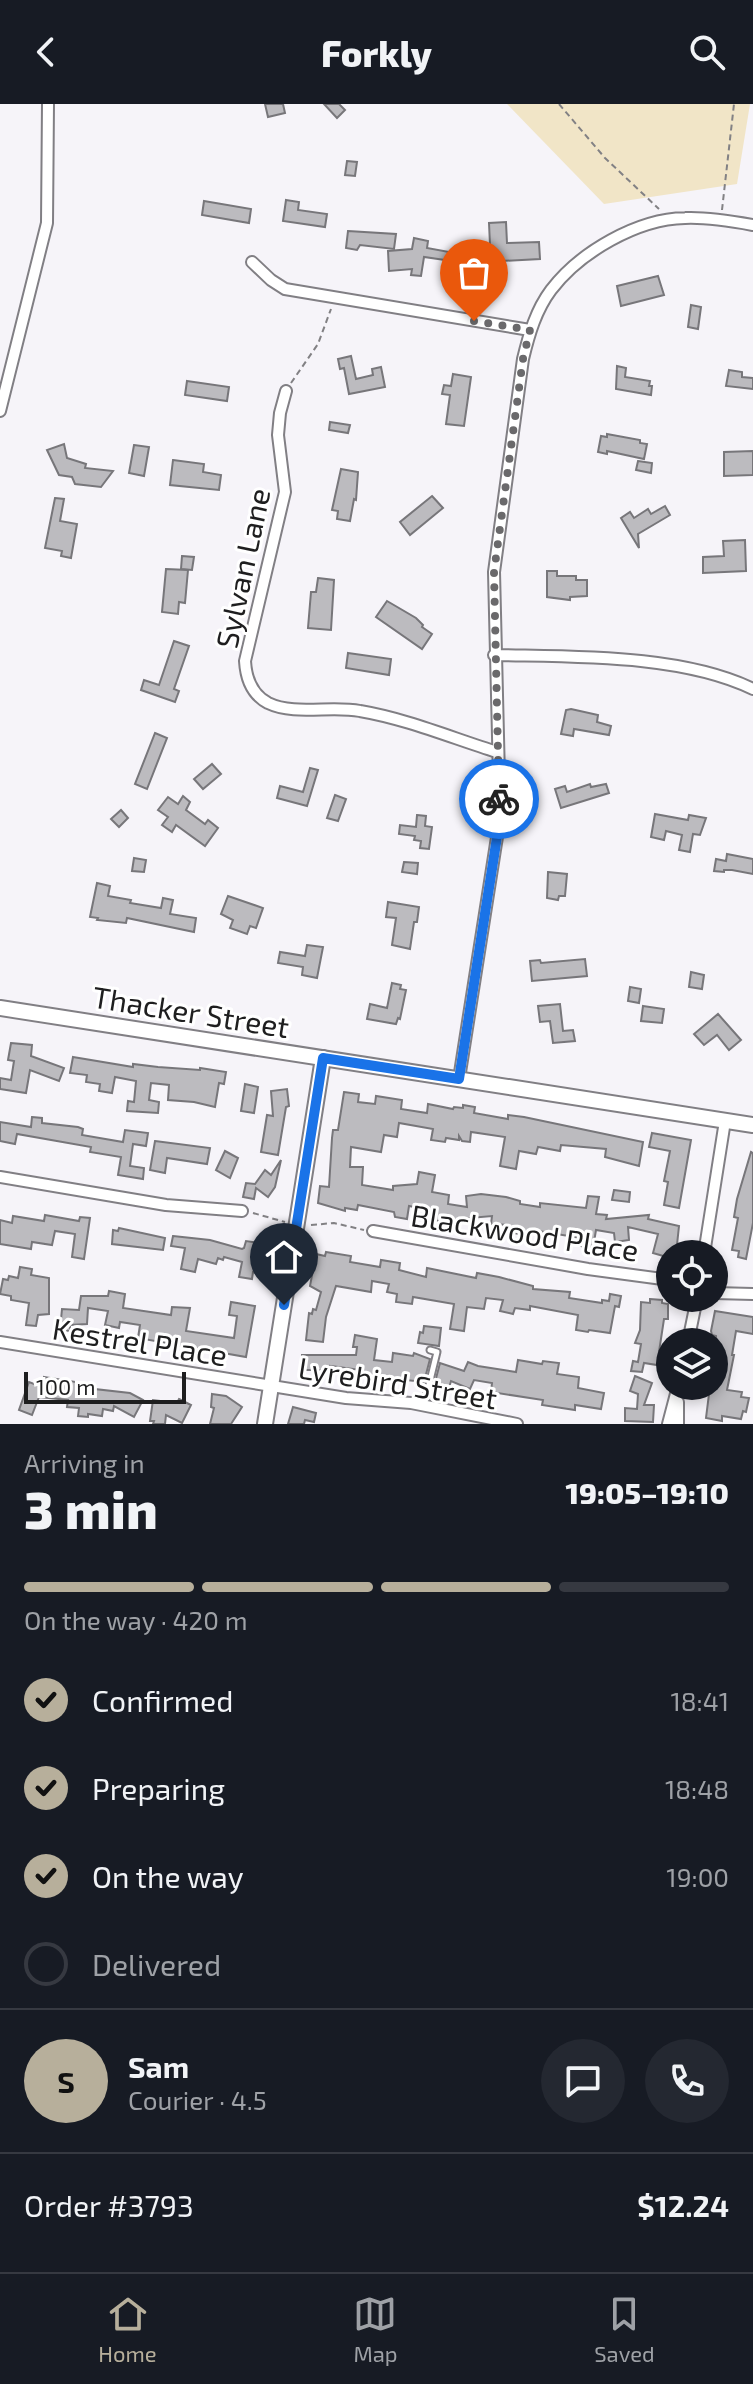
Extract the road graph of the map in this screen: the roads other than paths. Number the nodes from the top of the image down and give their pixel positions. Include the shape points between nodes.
1 (48, 104) edge
2 (753, 225) edge
3 (252, 262) dead end
4 (530, 330) junction
5 (286, 391) road end
6 (0, 411) edge
7 (494, 655) junction
8 (753, 689) edge
9 (497, 752) junction
10 (0, 1008) edge
11 (323, 1058) junction
12 (459, 1079) junction
13 (725, 1121) junction
14 (753, 1125) edge
15 (0, 1177) edge
16 (242, 1211) road end
17 (373, 1231) road end
18 (706, 1240) edge
19 (656, 1278) edge
20 (728, 1293) edge
21 (753, 1294) edge
22 (0, 1342) edge
23 (430, 1350) dead end
24 (271, 1386) junction
25 (675, 1400) edge
26 (678, 1400) edge
27 (424, 1406) junction
28 (265, 1424) edge
29 (517, 1424) edge
30 (668, 1424) edge
31 (678, 1424) edge

1 - 6 street via 47,223
2 - 4 street via 684,218 624,235 571,267
3 - 4 street via 285,289
4 - 7 street via 494,572
5 - 9 street, Sylvan Lane via 278,435 285,492 245,661 246,678 267,702 287,708 358,710
7 - 8 street via 617,658 704,673
7 - 9 street
9 - 12 street via 500,818
10 - 11 street, Thacker Street
11 - 12 street, Thacker Street
11 - 24 street
12 - 13 street, Thacker Street
13 - 14 street, Thacker Street
13 - 18 street
15 - 16 street via 166,1205
17 - 19 street, Blackwood Place
20 - 21 street
22 - 24 street, Kestrel Place
23 - 27 lane via 437,1352
24 - 27 street, Lyrebird Street
24 - 28 street
25 - 30 street
26 - 31 street
27 - 29 street, Lyrebird Street

